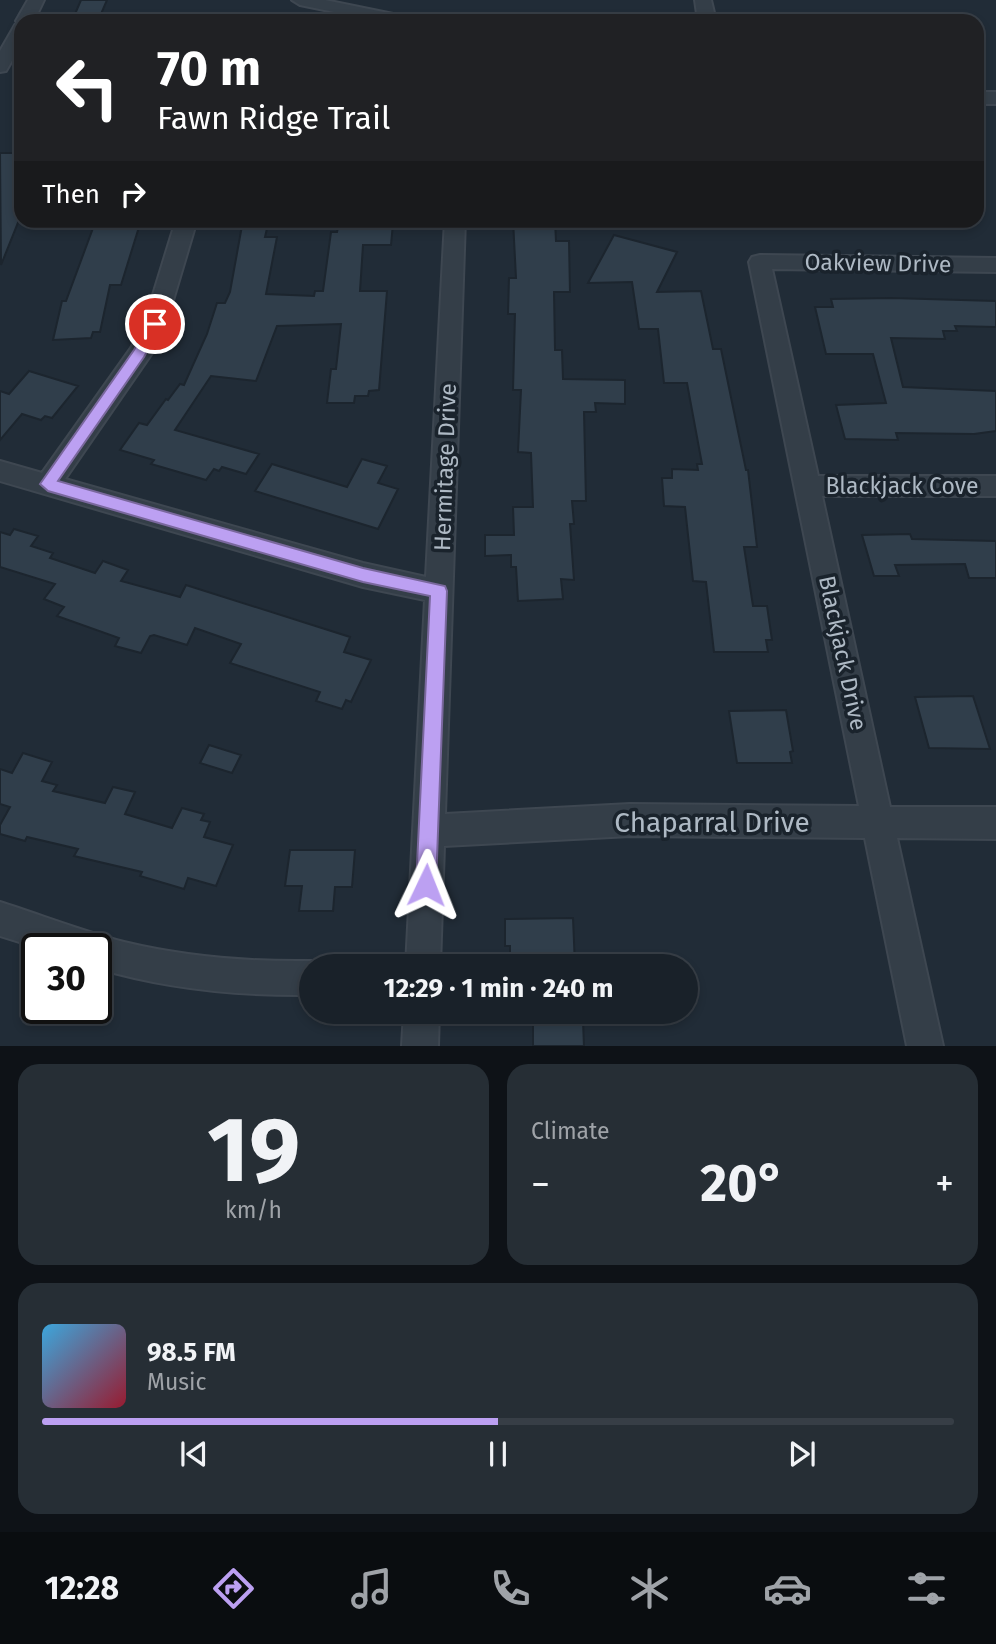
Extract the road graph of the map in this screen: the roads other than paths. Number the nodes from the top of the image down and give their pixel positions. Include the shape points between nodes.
1 (300, 0) edge
2 (369, 14) edge
3 (14, 42) edge
4 (0, 68) edge
5 (185, 228) edge
6 (454, 228) edge
7 (760, 262) joint
8 (996, 265) edge
9 (0, 471) edge
10 (48, 484) junction
11 (808, 486) junction
12 (996, 486) edge
13 (439, 591) junction
14 (878, 823) junction
15 (996, 823) edge
16 (428, 831) junction
17 (0, 919) edge
18 (43, 933) edge
19 (424, 954) edge
20 (112, 955) edge
21 (299, 978) edge
22 (421, 1024) edge
23 (420, 1045) edge
24 (925, 1045) edge

1 - 2 street
3 - 4 street
5 - 10 street via 155,324
6 - 13 street, Hermitage Drive
7 - 8 street, Oakview Drive
7 - 11 street, Blackjack Drive
9 - 10 street
10 - 13 street via 363,575
11 - 12 street, Blackjack Cove
11 - 14 street, Blackjack Drive
13 - 16 street, Hermitage Drive
14 - 15 street, Chaparral Drive
14 - 16 street, Chaparral Drive via 630,820
14 - 24 street, Blackjack Drive
16 - 19 street, Hermitage Drive
17 - 18 street
20 - 21 street via 218,975
22 - 23 street

